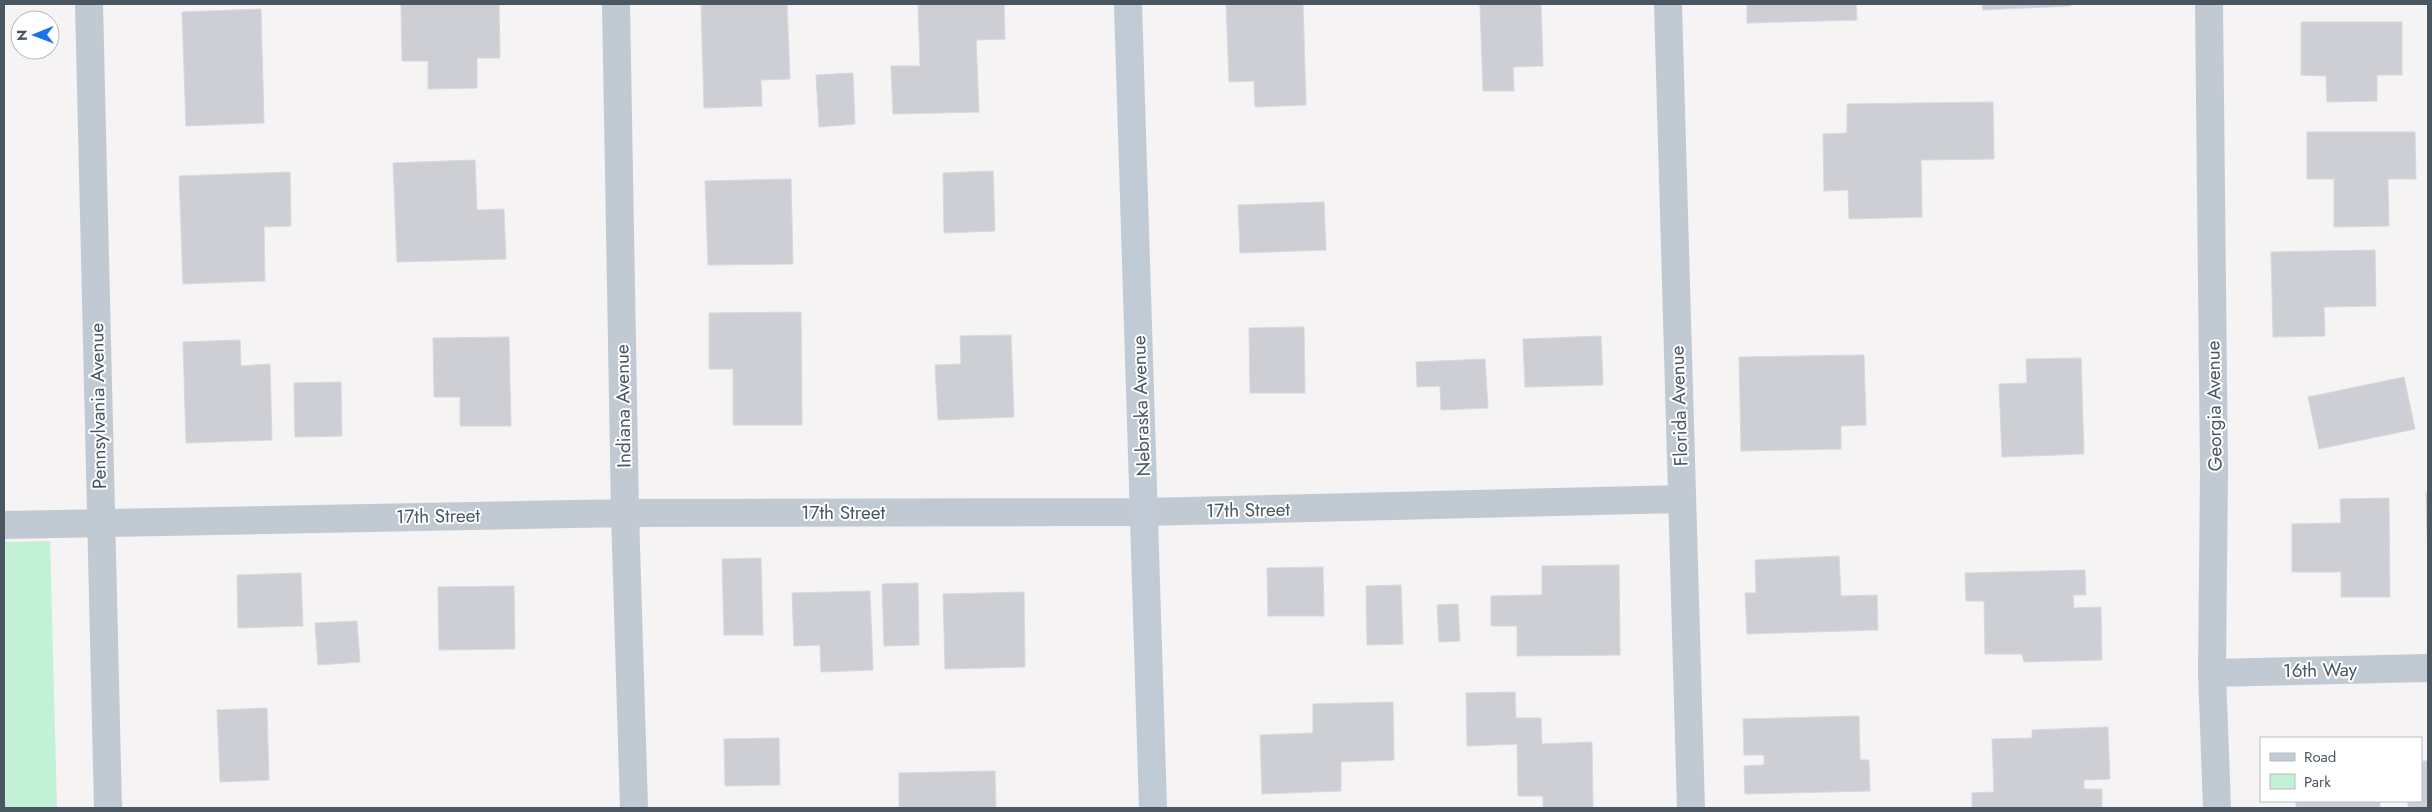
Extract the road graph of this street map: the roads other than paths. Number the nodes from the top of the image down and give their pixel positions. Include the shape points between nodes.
1 (89, 4) edge
2 (616, 4) edge
3 (1128, 4) edge
4 (1668, 4) edge
5 (2209, 4) edge
6 (1681, 499) junction
7 (1144, 512) junction
8 (625, 513) junction
9 (100, 522) junction
10 (4, 524) edge
11 (2428, 668) edge
12 (2212, 673) junction
13 (108, 808) edge
14 (634, 808) edge
15 (1153, 808) edge
16 (1691, 808) edge
17 (2217, 808) edge

1 - 9 street, Pennsylvania Avenue
2 - 8 street, Indiana Avenue
3 - 7 main road, Nebraska Avenue
4 - 6 street, Florida Avenue
5 - 12 street, Georgia Avenue via 2214,462
6 - 7 street, 17th Street
6 - 16 street, Florida Avenue
7 - 8 street, 17th Street
7 - 15 main road, Nebraska Avenue
8 - 9 street, 17th Street
8 - 14 street, Indiana Avenue
9 - 10 street, 17th Street
9 - 13 street, Pennsylvania Avenue
11 - 12 street, 16th Way
12 - 17 street, Georgia Avenue

